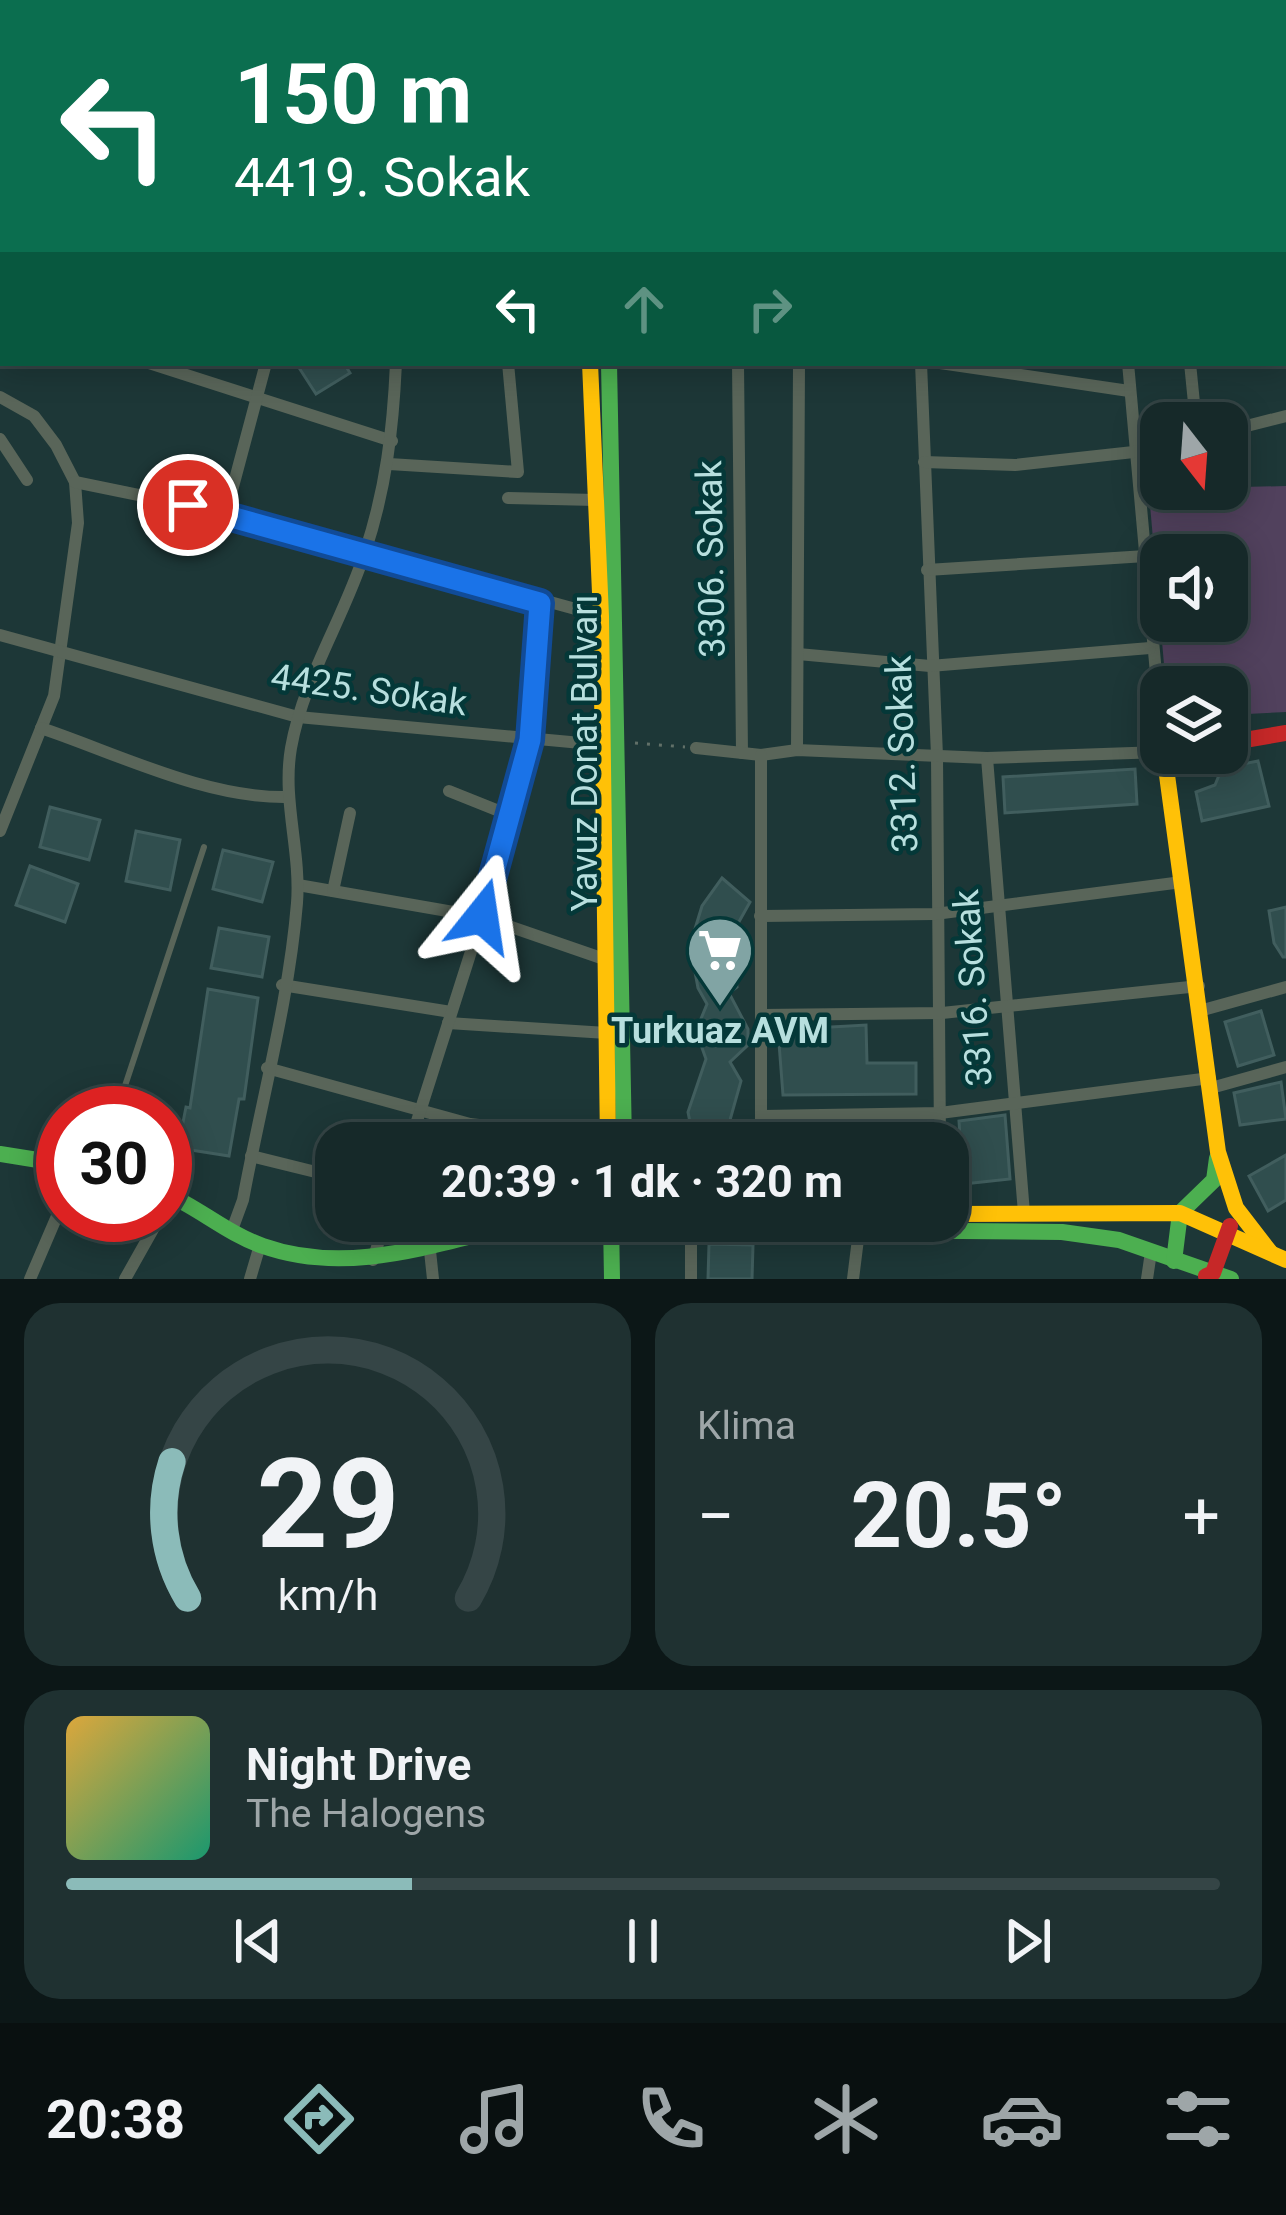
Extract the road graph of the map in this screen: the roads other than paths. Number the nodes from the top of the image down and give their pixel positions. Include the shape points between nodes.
1 (157, 366) edge
2 (265, 366) edge
3 (396, 366) edge
4 (508, 366) edge
5 (590, 366) edge
6 (609, 366) edge
7 (738, 366) edge
8 (799, 366) edge
9 (921, 366) edge
10 (963, 366) edge
11 (1128, 366) edge
12 (1190, 366) edge
13 (1129, 391) junction
14 (0, 398) edge
15 (256, 399) junction
16 (1194, 402) edge
17 (1286, 416) edge
18 (1248, 426) edge
19 (0, 440) edge
20 (392, 441) junction
21 (1138, 455) junction
22 (925, 462) junction
23 (388, 464) junction
24 (27, 480) dead end
25 (75, 482) junction
26 (508, 498) dead end
27 (596, 500) junction
28 (226, 513) junction
29 (1144, 534) edge
30 (365, 554) junction
31 (1140, 556) edge
32 (927, 570) junction
33 (540, 603) junction
34 (601, 616) junction
35 (0, 635) edge
36 (1150, 642) edge
37 (1150, 648) junction
38 (62, 653) junction
39 (798, 654) junction
40 (929, 666) junction
41 (1152, 666) edge
42 (298, 717) junction
43 (41, 728) junction
44 (1286, 733) edge
45 (1248, 739) edge
46 (530, 740) junction
47 (603, 745) junction
48 (691, 748) road end
49 (797, 750) junction
50 (742, 753) junction
51 (1140, 754) edge
52 (761, 755) junction
53 (937, 756) junction
54 (987, 758) junction
55 (1165, 774) edge
56 (449, 791) dead end
57 (289, 797) junction
58 (350, 813) dead end
59 (509, 815) junction
60 (0, 831) edge
61 (204, 847) dead end
62 (1181, 882) junction
63 (298, 885) junction
64 (333, 891) junction
65 (996, 908) junction
66 (935, 914) junction
67 (482, 916) junction
68 (760, 916) junction
69 (604, 959) junction
70 (282, 985) junction
71 (1199, 986) junction
72 (1286, 987) edge
73 (1004, 1008) junction
74 (1204, 1010) junction
75 (942, 1013) junction
76 (760, 1015) junction
77 (450, 1018) junction
78 (607, 1034) junction
79 (1286, 1067) edge
80 (267, 1068) junction
81 (1211, 1083) junction
82 (125, 1086) edge
83 (1012, 1104) junction
84 (421, 1109) junction
85 (940, 1114) junction
86 (761, 1116) junction
87 (417, 1122) edge
88 (463, 1122) edge
89 (612, 1122) edge
90 (613, 1122) edge
91 (761, 1122) edge
92 (940, 1122) edge
93 (1218, 1151) junction
94 (0, 1154) edge
95 (251, 1156) junction
96 (36, 1160) edge
97 (315, 1172) edge
98 (1236, 1208) junction
99 (1024, 1213) junction
100 (1180, 1213) junction
101 (192, 1214) edge
102 (969, 1214) edge
103 (232, 1230) junction
104 (969, 1232) edge
105 (1228, 1232) junction
106 (46, 1242) edge
107 (145, 1242) edge
108 (379, 1242) edge
109 (459, 1242) edge
110 (613, 1242) edge
111 (858, 1242) edge
112 (691, 1244) dead end
113 (260, 1245) junction
114 (430, 1251) junction
115 (1151, 1252) junction
116 (1278, 1256) edge
117 (373, 1260) junction
118 (1174, 1261) junction
119 (1214, 1277) edge
120 (30, 1279) edge
121 (125, 1279) edge
122 (250, 1279) edge
123 (362, 1279) edge
124 (433, 1279) edge
125 (612, 1279) edge
126 (691, 1279) edge
127 (853, 1279) edge
128 (1147, 1279) edge

1 - 15 street
2 - 15 street
3 - 20 street
4 - 23 street via 518,472
5 - 27 street, Yavuz Donat Bulvarı
6 - 90 street, Yavuz Donat Bulvarı
7 - 50 street, 3306. Sokak
8 - 39 street
9 - 22 street, 3312. Sokak
10 - 13 street
11 - 13 street
12 - 16 street
13 - 21 street
14 - 25 street via 34,416
15 - 20 street
15 - 28 street
17 - 18 street
19 - 24 street
20 - 23 street
21 - 22 street
21 - 29 street
22 - 32 street, 3312. Sokak
23 - 30 street
25 - 28 street
25 - 38 street via 78,523
26 - 27 street
27 - 34 street, Yavuz Donat Bulvarı
28 - 30 street
30 - 33 street
30 - 42 street
31 - 32 street
32 - 40 street, 3312. Sokak
33 - 34 street
33 - 46 street
34 - 47 street, Yavuz Donat Bulvarı
35 - 38 street, 4425. Sokak
36 - 37 street
37 - 40 street
37 - 41 street
38 - 42 street, 4425. Sokak
38 - 43 street
39 - 40 street
39 - 49 street
40 - 53 street, 3312. Sokak
42 - 46 street, 4425. Sokak
42 - 57 street
43 - 57 street via 224,789
43 - 60 street
44 - 45 street
46 - 47 street, 4425. Sokak
46 - 59 street
47 - 69 street, Yavuz Donat Bulvarı
48 - 50 street
49 - 52 street
49 - 53 street
50 - 52 street
51 - 54 street
52 - 68 street
53 - 54 street
53 - 66 street, 3312. Sokak
54 - 65 street, 3316. Sokak
55 - 62 street
56 - 59 street
57 - 63 street
58 - 64 street
59 - 67 street
61 - 82 lane
62 - 65 street
62 - 71 street
63 - 64 street
63 - 70 street
64 - 67 street
65 - 66 street
65 - 73 street, 3316. Sokak
66 - 68 street
66 - 75 street, 3312. Sokak
67 - 69 street
67 - 77 street
68 - 76 street
69 - 78 street, Yavuz Donat Bulvarı
70 - 77 street
70 - 80 street
71 - 73 street
71 - 74 street
72 - 74 street
73 - 75 street
73 - 83 street, 3316. Sokak
74 - 81 street
75 - 76 street
75 - 85 street, 3312. Sokak
76 - 86 street
77 - 78 street
77 - 84 street
78 - 89 street, Yavuz Donat Bulvarı
79 - 81 street
80 - 84 street
80 - 95 street
81 - 83 street
81 - 93 street
83 - 85 street
83 - 99 street, 3316. Sokak
84 - 87 street
84 - 88 street
85 - 86 street
85 - 92 street, 3312. Sokak
86 - 91 street
93 - 98 street
93 - 100 street via 1214,1180
94 - 96 street
95 - 97 street
95 - 103 street
98 - 105 street
98 - 116 street
99 - 100 street
99 - 102 street
100 - 105 street
100 - 118 street
101 - 103 street
103 - 113 street
104 - 115 street via 1062,1232
105 - 116 street
105 - 119 street
106 - 120 street
107 - 121 street
108 - 117 street
109 - 114 street
110 - 125 street
111 - 127 street
112 - 126 street
113 - 117 street
113 - 122 street
114 - 117 street
114 - 124 street
115 - 118 street
115 - 128 street
117 - 123 street
118 - 119 street

